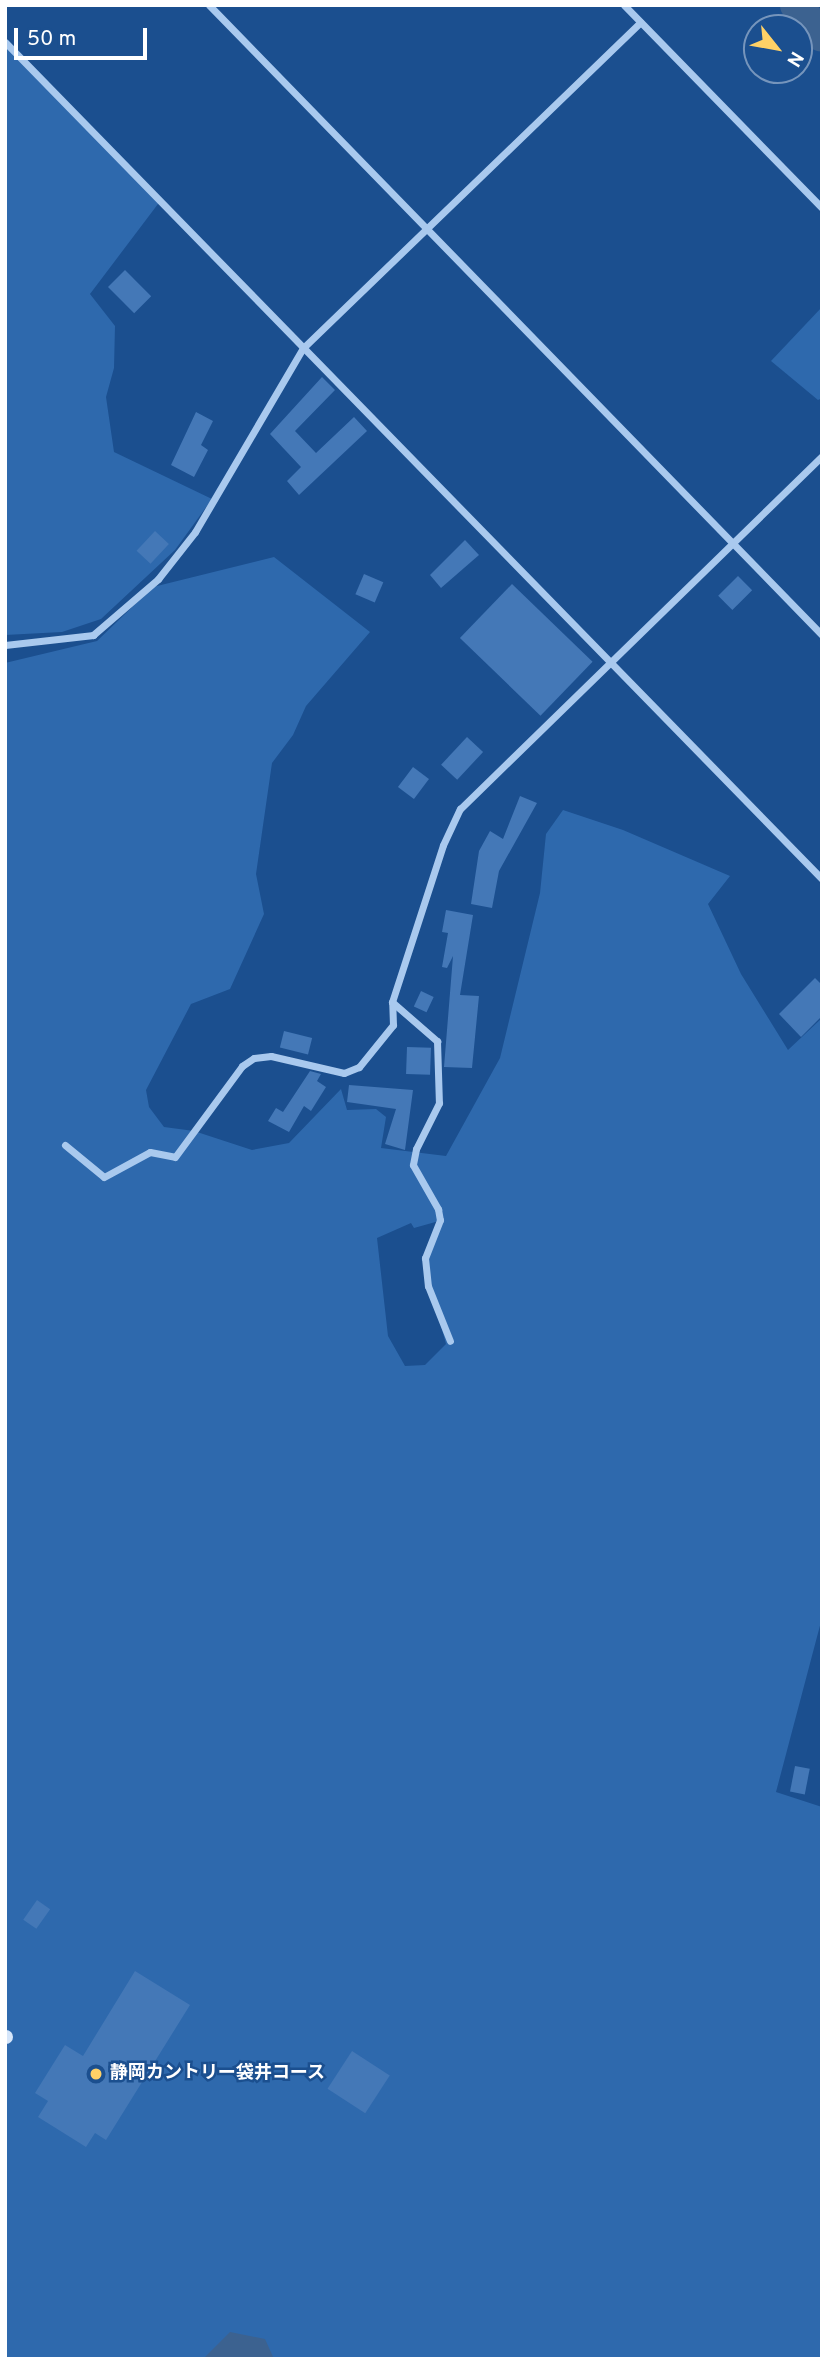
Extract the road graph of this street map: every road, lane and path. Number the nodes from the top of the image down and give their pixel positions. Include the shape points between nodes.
1 (209, 5) edge
2 (624, 5) edge
3 (640, 22) junction
4 (5, 42) edge
5 (822, 208) edge
6 (426, 226) junction
7 (303, 348) junction
8 (822, 456) edge
9 (730, 542) junction
10 (822, 635) edge
11 (5, 645) edge
12 (608, 662) junction
13 (822, 879) edge
14 (392, 1002) junction
15 (65, 1145) dead end
16 (450, 1341) dead end

1 - 6 street
2 - 3 street
3 - 5 street
3 - 6 street
4 - 7 street
6 - 7 street
6 - 9 street
7 - 11 street via 195,532 158,579 93,635
7 - 12 street
8 - 9 street
9 - 10 street
9 - 12 street
12 - 13 street
12 - 14 street via 460,809 443,845
14 - 15 street via 393,1025 359,1067 344,1073 271,1056 242,1066 175,1157 150,1152 104,1177 95,1175
14 - 16 street via 437,1041 439,1103 413,1165 438,1209 440,1220 425,1258 428,1286

